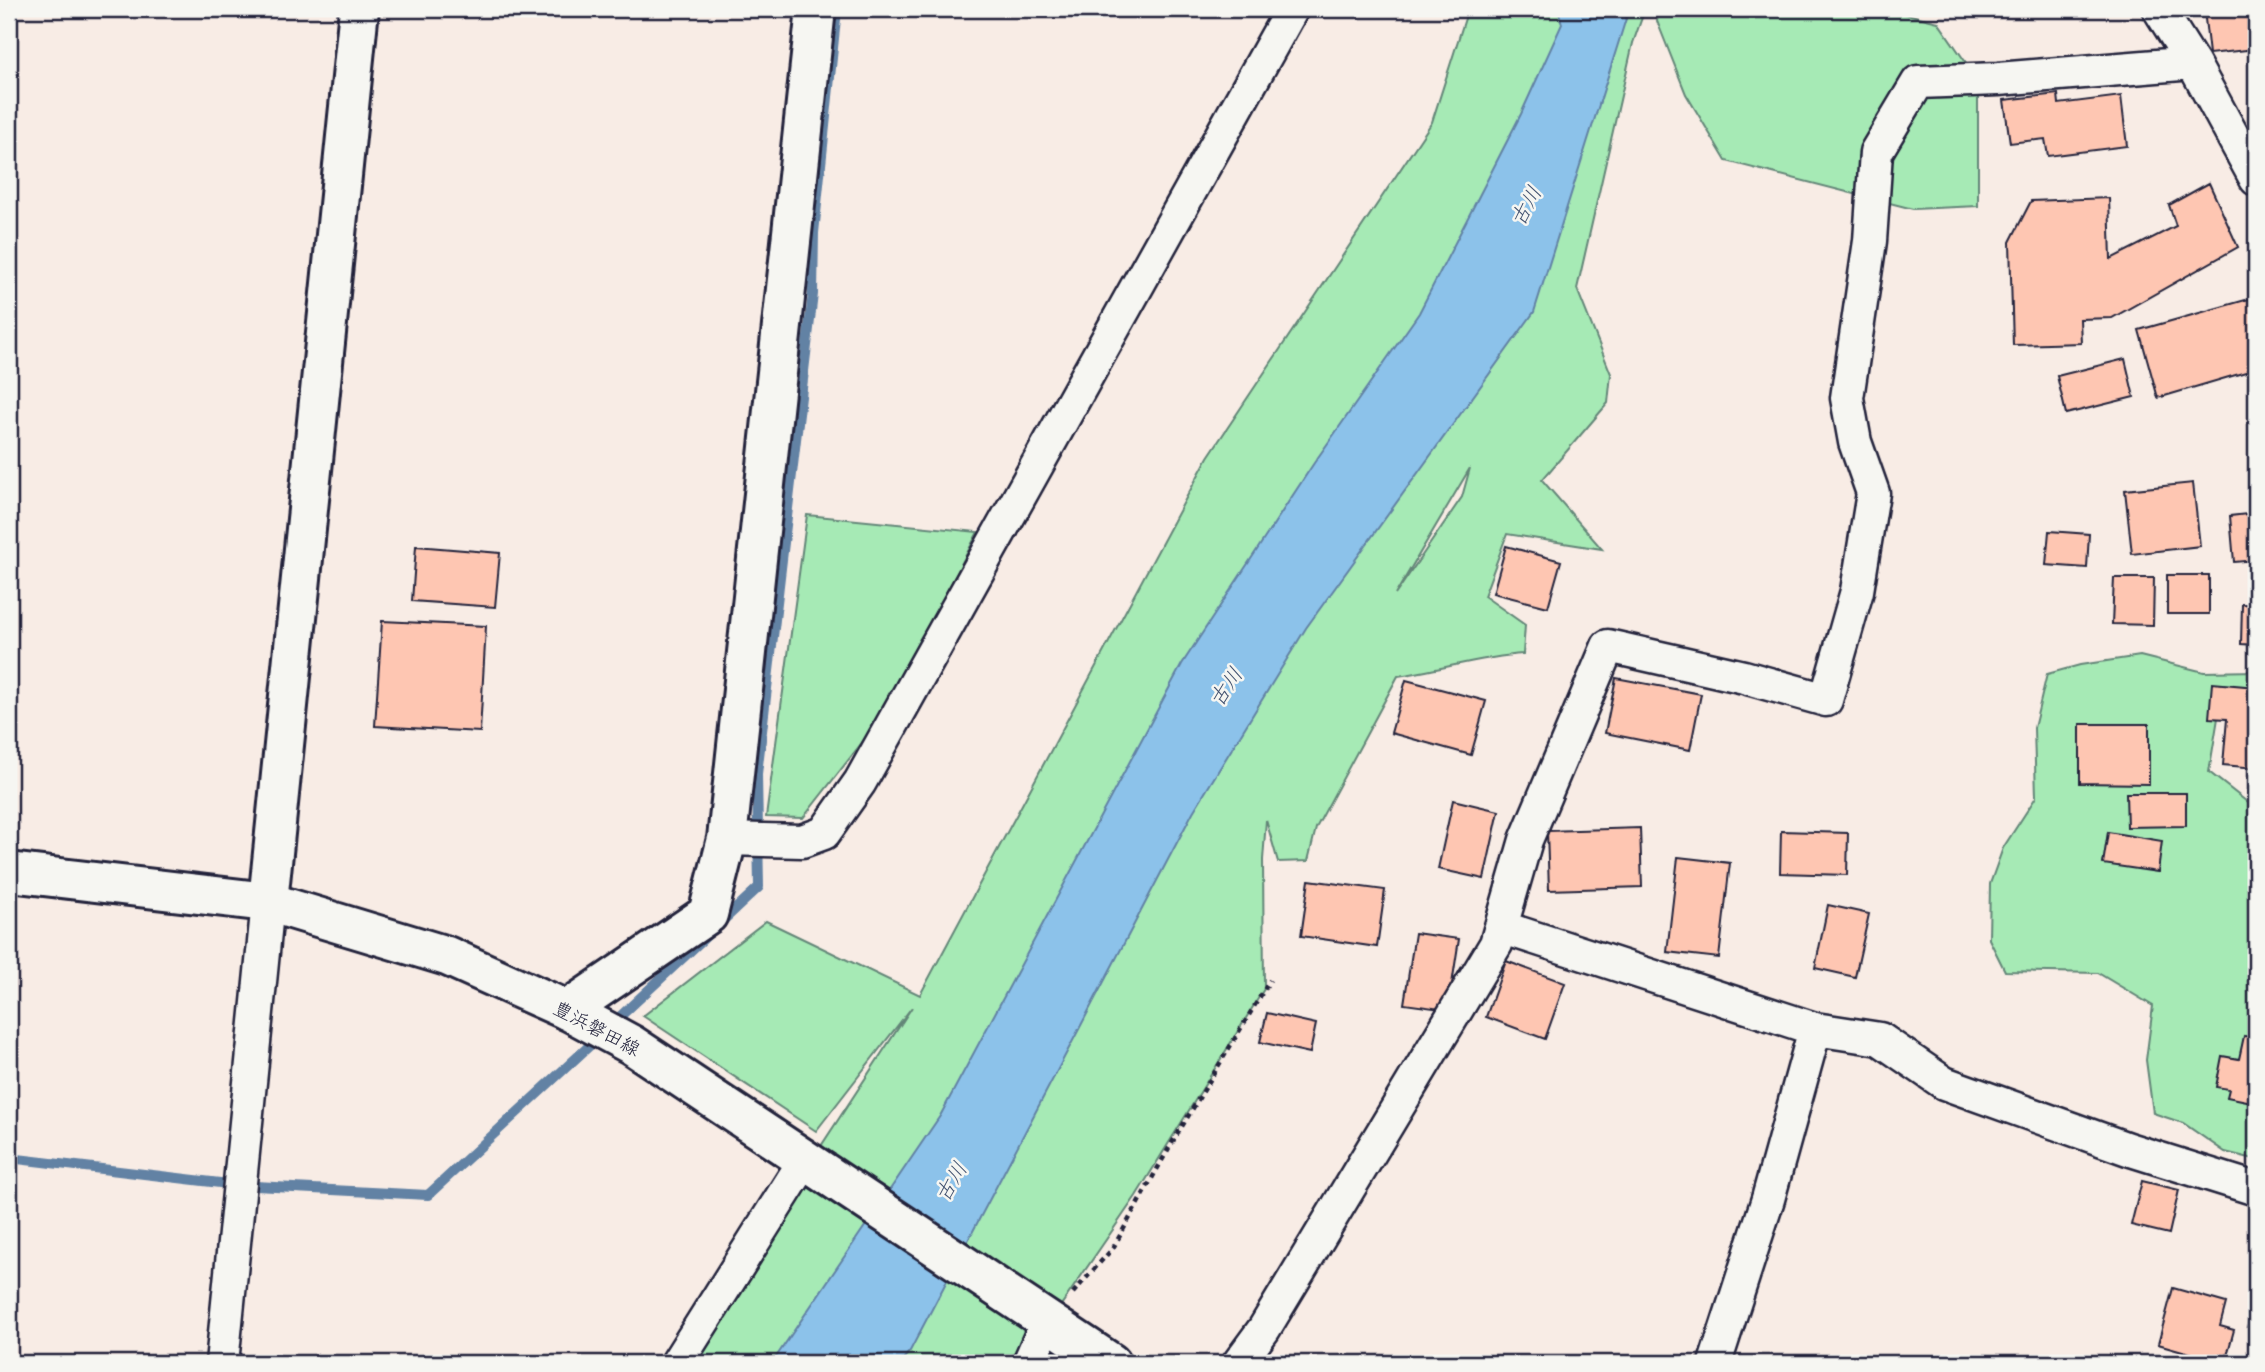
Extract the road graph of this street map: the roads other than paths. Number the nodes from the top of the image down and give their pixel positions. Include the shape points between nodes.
1 (359, 9) edge
2 (816, 9) edge
3 (1292, 9) edge
4 (2159, 9) edge
5 (2193, 63) junction
6 (2256, 179) edge
7 (727, 839) junction
8 (9, 872) edge
9 (268, 902) junction
10 (1500, 927) junction
11 (577, 1017) junction
12 (1815, 1030) junction
13 (805, 1160) junction
14 (2256, 1189) edge
15 (1047, 1322) junction
16 (222, 1363) edge
17 (677, 1363) edge
18 (1029, 1363) edge
19 (1111, 1363) edge
20 (1239, 1363) edge
21 (1714, 1363) edge

1 - 9 street
2 - 7 street
3 - 7 street via 860,782 824,833 802,841
4 - 5 street
5 - 6 street
5 - 10 street via 1918,82 1876,152 1870,241 1847,398 1855,442 1873,493 1857,591 1826,700 1608,646 1526,840
7 - 11 street via 708,914
8 - 9 street, 豊浜磐田線
9 - 11 street, 豊浜磐田線 via 447,956
9 - 16 street
10 - 12 street
10 - 20 street via 1482,968
11 - 13 street, 豊浜磐田線 via 632,1045
12 - 14 street via 1880,1039 1944,1083
12 - 21 street via 1768,1199
13 - 15 street, 豊浜磐田線
13 - 17 street
15 - 18 street
15 - 19 street, 豊浜磐田線

